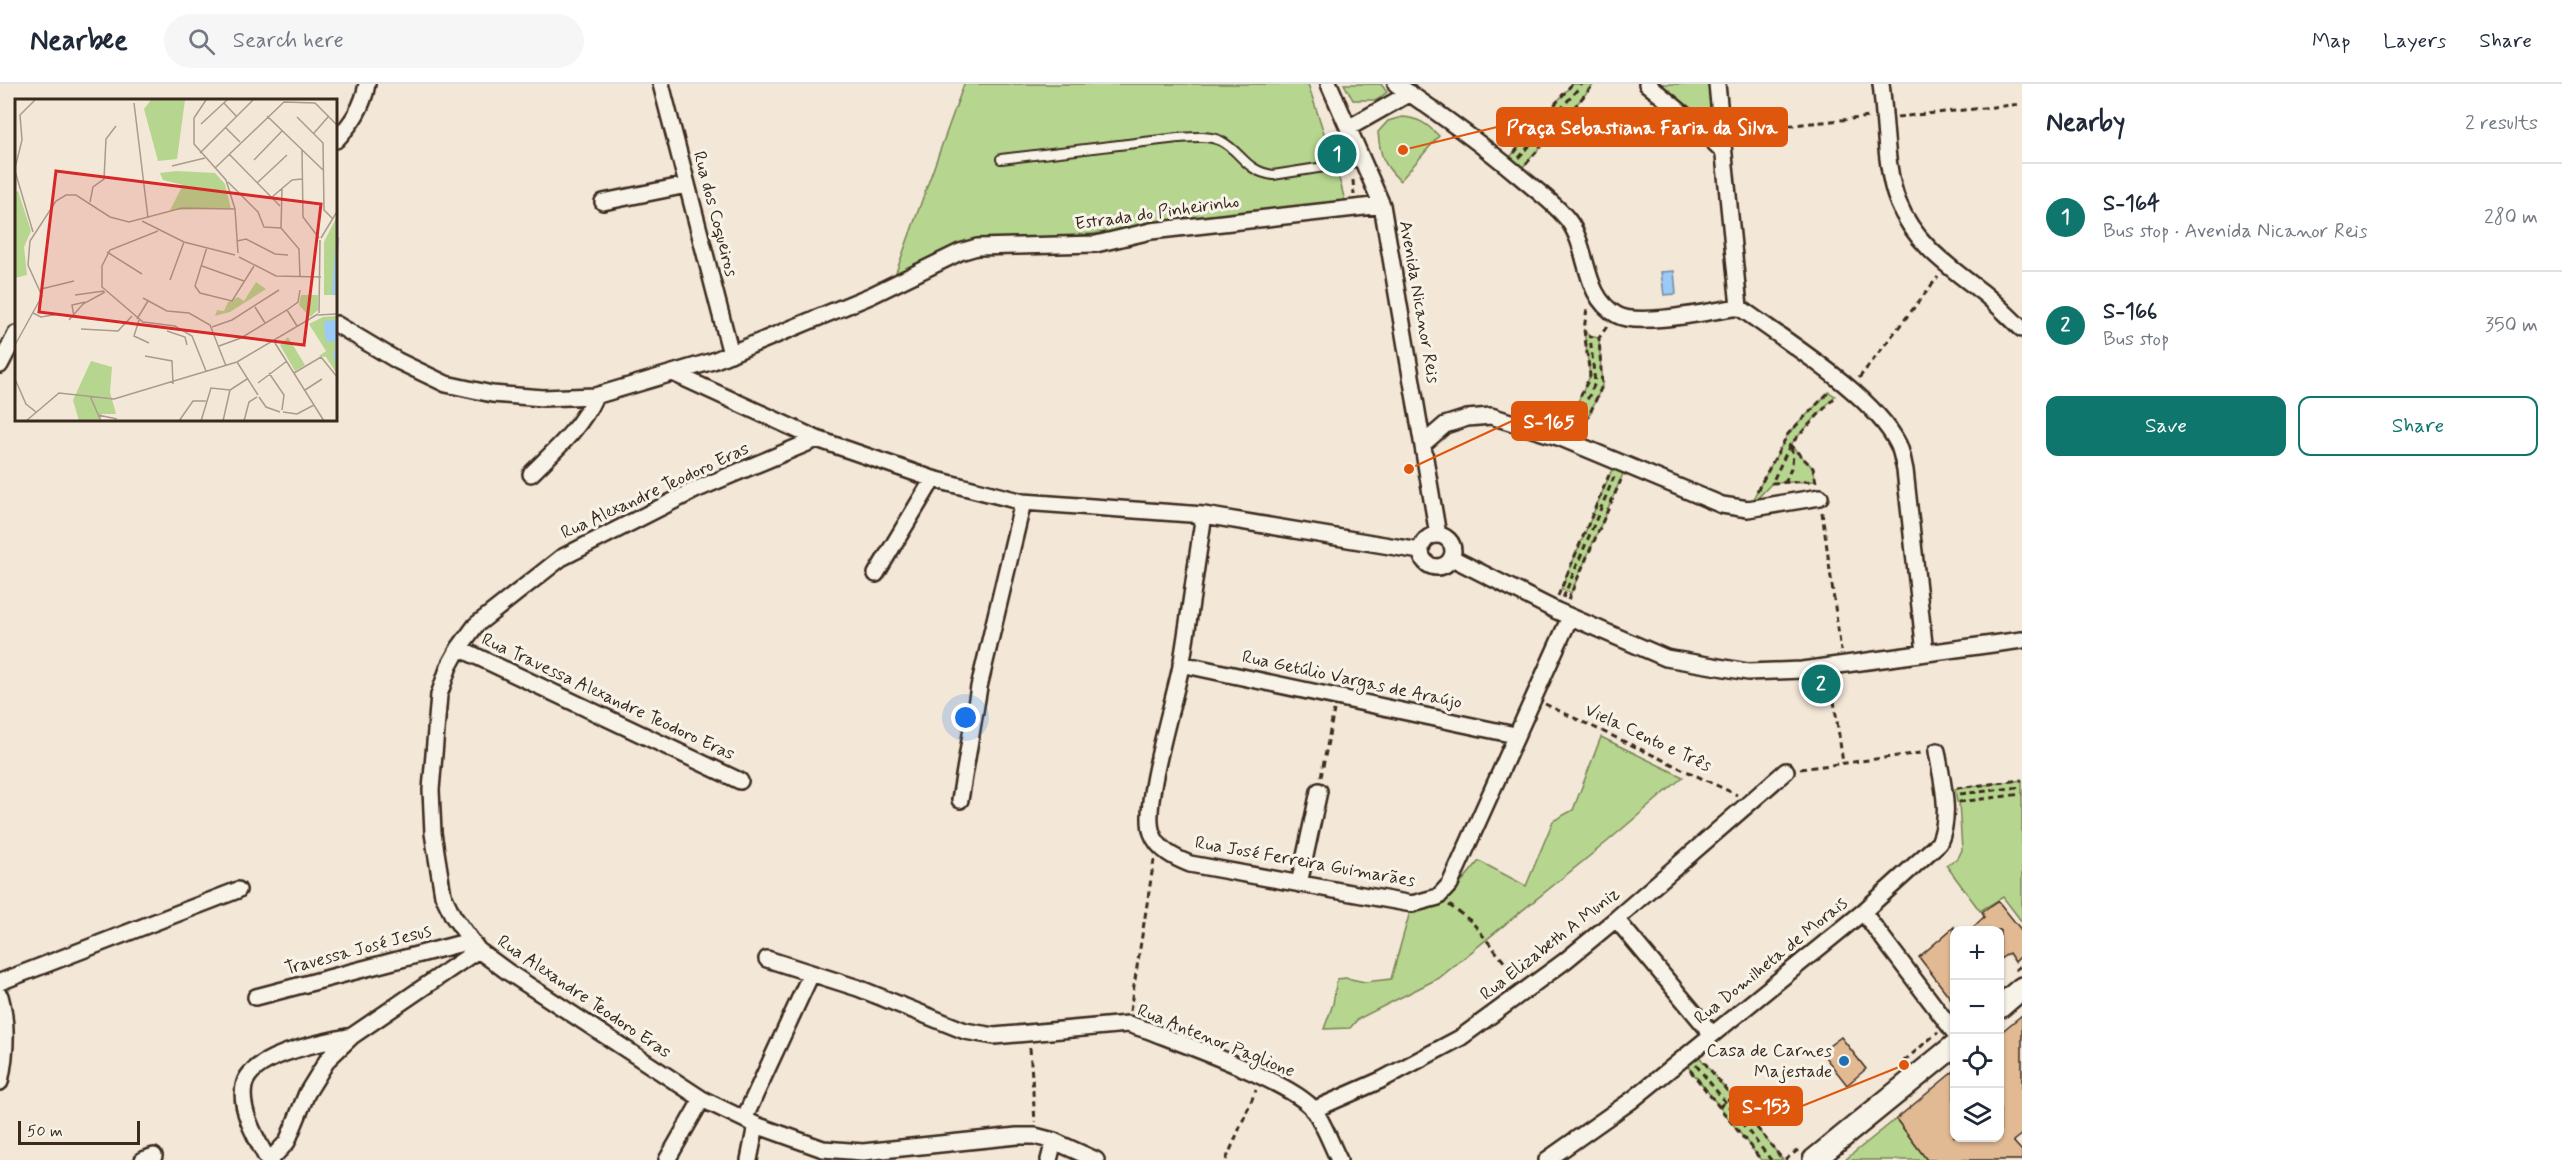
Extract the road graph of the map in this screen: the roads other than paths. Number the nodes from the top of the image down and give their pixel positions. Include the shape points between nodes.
1 (367, 84) edge
2 (661, 84) edge
3 (1329, 84) edge
4 (1396, 84) edge
5 (1647, 84) edge
6 (1717, 84) edge
7 (1881, 84) edge
8 (1410, 93) junction
9 (1350, 127) junction
10 (338, 138) edge
11 (1722, 150) junction
12 (1001, 159) dead end
13 (1363, 161) junction
14 (687, 185) junction
15 (603, 202) dead end
16 (1382, 206) junction
17 (1739, 307) junction
18 (338, 325) edge
19 (2022, 329) edge
20 (15, 336) edge
21 (731, 354) junction
22 (0, 365) edge
23 (675, 374) junction
24 (595, 396) junction
25 (817, 439) junction
26 (1423, 444) junction
27 (531, 474) dead end
28 (933, 479) junction
29 (1820, 497) road end
30 (1023, 502) junction
31 (1204, 515) junction
32 (1438, 535) junction
33 (1420, 551) junction
34 (1452, 558) junction
35 (876, 573) dead end
36 (1561, 612) junction
37 (2022, 640) edge
38 (459, 648) junction
39 (1925, 653) junction
40 (1181, 664) junction
41 (1515, 735) junction
42 (1937, 751) road end
43 (1786, 771) road end
44 (740, 781) dead end
45 (1318, 791) road end
46 (960, 800) dead end
47 (1299, 884) junction
48 (238, 890) dead end
49 (1863, 912) junction
50 (1616, 919) junction
51 (474, 945) junction
52 (767, 959) dead end
53 (812, 974) junction
54 (0, 982) edge
55 (2022, 988) edge
56 (0, 996) edge
57 (256, 997) dead end
58 (2004, 1004) edge
59 (1950, 1027) edge
60 (1711, 1033) junction
61 (352, 1036) junction
62 (1950, 1049) edge
63 (0, 1082) edge
64 (702, 1100) junction
65 (1313, 1110) junction
66 (750, 1122) junction
67 (1054, 1141) junction
68 (269, 1160) edge
69 (667, 1160) edge
70 (749, 1160) edge
71 (1049, 1160) edge
72 (1095, 1160) edge
73 (1339, 1160) edge
74 (1547, 1160) edge
75 (1814, 1160) edge

1 - 10 street via 365,99 353,122
2 - 14 street, Rua dos Coqueiros
3 - 9 street, Avenida Nicanor Reis
4 - 8 street
5 - 11 street
6 - 11 street
7 - 19 street via 1897,201 1913,233
8 - 9 street
8 - 17 street via 1511,169 1568,220 1579,240 1594,294 1614,314 1644,320
9 - 13 street, Avenida Nicanor Reis
11 - 17 street
12 - 13 lane via 1202,137 1221,141 1252,169 1273,175
13 - 16 street, Avenida Nicanor Reis
14 - 15 street
14 - 21 street, Rua dos Coqueiros
16 - 21 street, Estrada do Pinheirinho via 1151,231 1096,244 977,247
16 - 26 street, Avenida Nicanor Reis
17 - 39 street via 1843,383 1886,426 1899,445
18 - 24 street, Estrada do Pinheirinho via 446,384 502,395
20 - 22 street
21 - 23 street, Estrada do Pinheirinho
23 - 24 street, Estrada do Pinheirinho
23 - 25 street
24 - 27 street via 571,434
25 - 28 street
25 - 38 street, Rua Alexandre Teodoro Eras via 695,490 561,558 476,625
26 - 29 street via 1445,425 1491,416 1569,441 1734,508
26 - 32 street, Avenida Nicanor Reis
28 - 30 street
28 - 35 street
30 - 31 street
30 - 46 street via 979,687
31 - 33 street
31 - 40 street
32 - 33 street via 1424,540
32 - 34 street via 1451,543
33 - 34 street via 1424,562 1434,568 1445,566
34 - 36 street
36 - 39 street via 1666,658 1748,672 1802,670
36 - 41 street, Rua José Ferreira Guimarães via 1533,698
37 - 39 street
38 - 44 street, Rua Travessa Alexandre Teodoro Eras
38 - 51 street, Rua Alexandre Teodoro Eras via 439,696 430,790 443,894
40 - 41 street, Rua Getúlio Vargas de Araújo
40 - 47 street, Rua José Ferreira Guimarães via 1151,804 1151,832 1176,858 1190,864
41 - 47 street, Rua José Ferreira Guimarães via 1450,884 1438,897 1412,904
42 - 49 street, Rua Domilheta de Morais via 1946,814 1939,843
43 - 50 street, Rua Elizabeth A Muniz
45 - 47 street
48 - 54 street
49 - 59 street
49 - 60 street, Rua Domilheta de Morais
50 - 60 street
50 - 65 street, Rua Elizabeth A Muniz via 1460,1038
51 - 57 street, Travessa José Jesus
51 - 61 street
51 - 64 street, Rua Alexandre Teodoro Eras via 539,994
52 - 53 street, Rua Antenor Paglione
53 - 65 street, Rua Antenor Paglione via 965,1031 993,1036 1128,1024 1261,1078 1299,1097
53 - 66 street
55 - 58 main road
56 - 63 street via 6,1035
60 - 74 street, Rua Domilheta de Morais via 1632,1100
61 - 68 street via 317,1075 287,1142
61 - 68 street via 280,1056 252,1070 243,1087 244,1101
62 - 75 main road
64 - 66 street, Rua Alexandre Teodoro Eras
64 - 69 street
65 - 73 street, Rua Antenor Paglione
66 - 67 street, Rua Alexandre Teodoro Eras via 842,1152 1035,1136
66 - 70 street
67 - 71 street
67 - 72 street, Rua Alexandre Teodoro Eras

